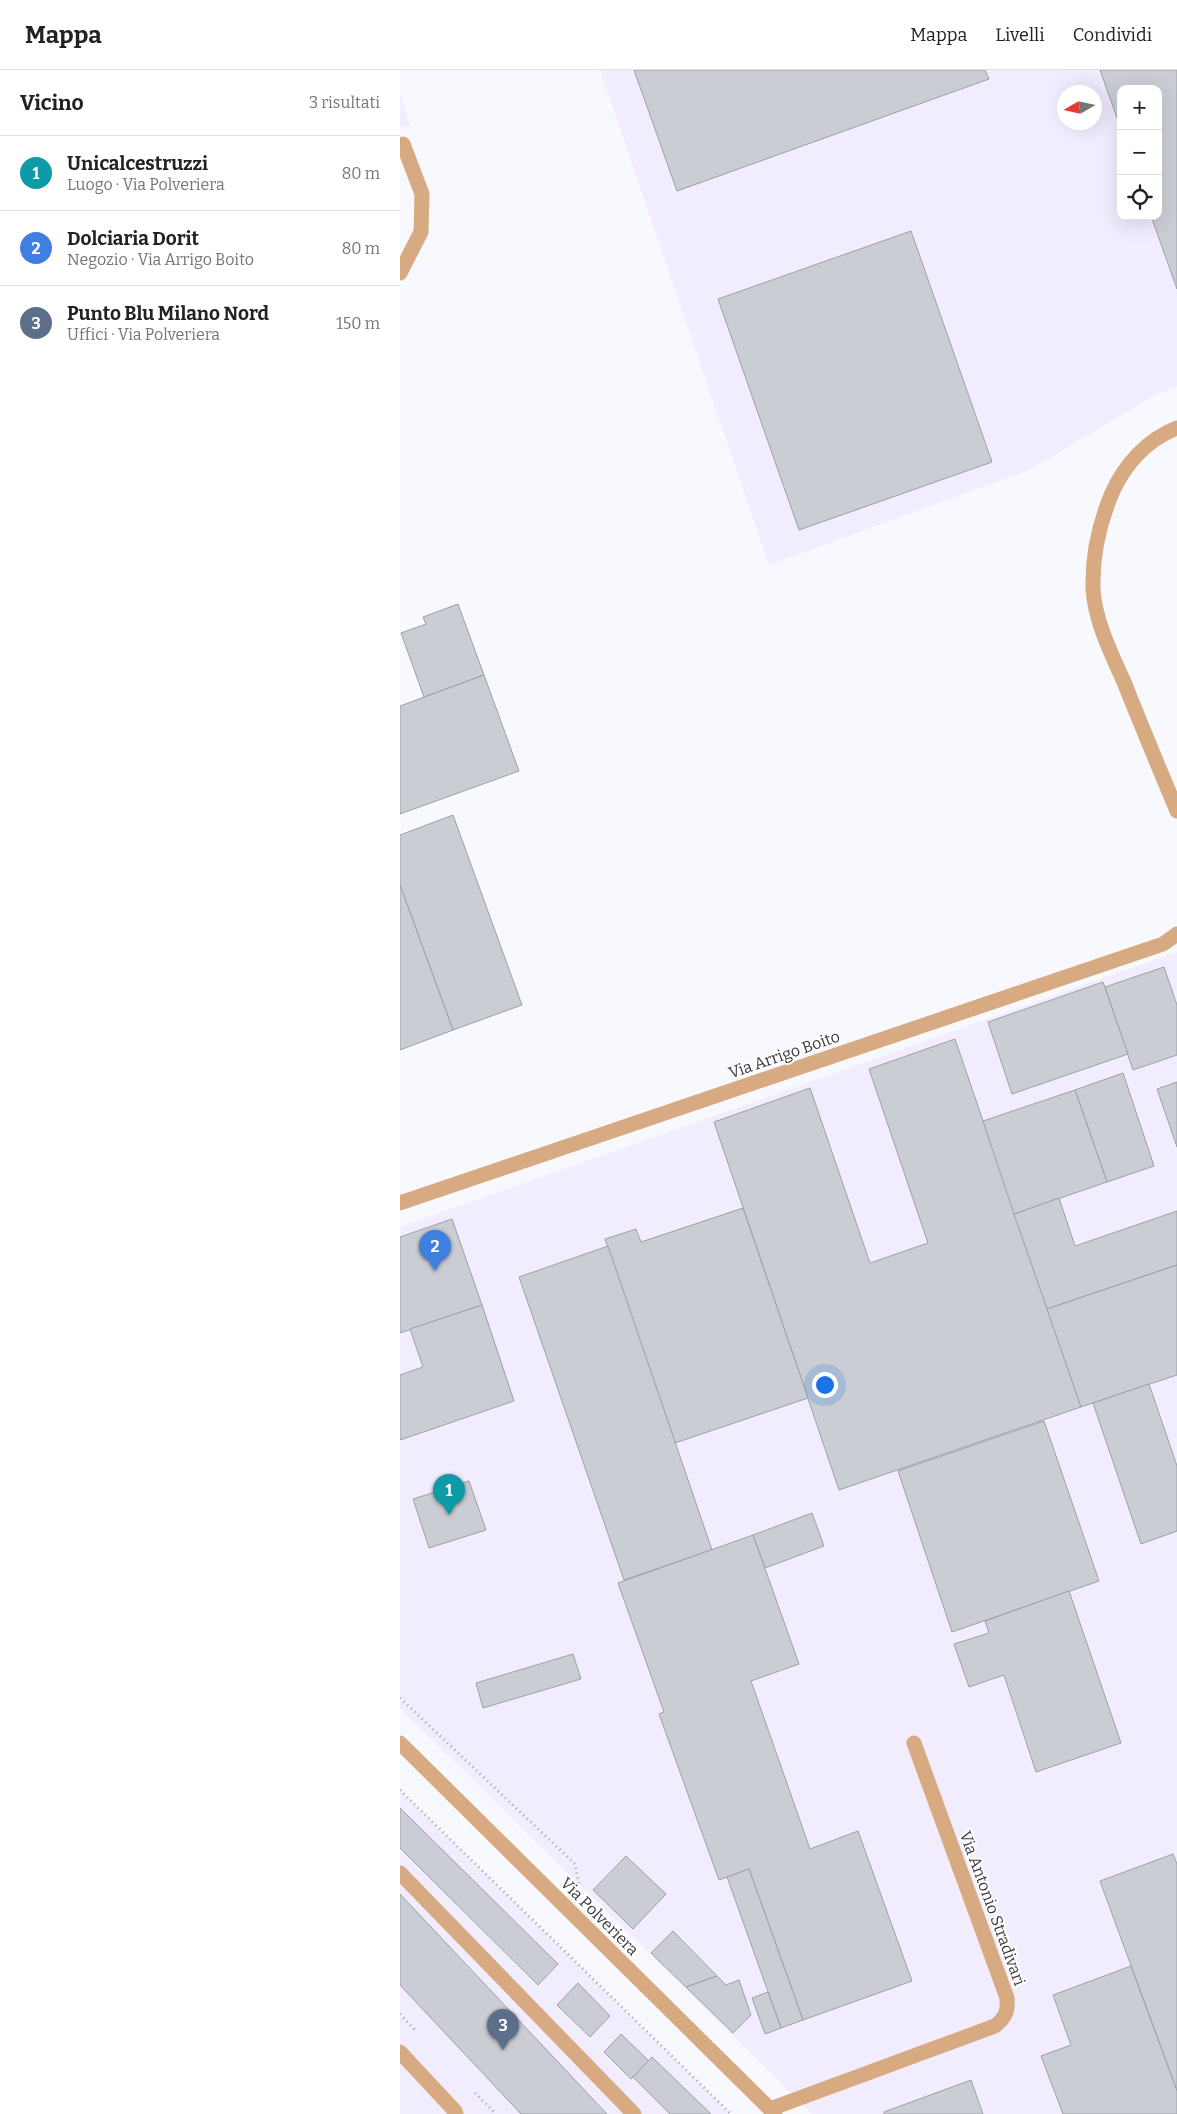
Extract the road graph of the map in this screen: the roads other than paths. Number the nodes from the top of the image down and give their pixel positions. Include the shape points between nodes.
1 (403, 144) dead end
2 (400, 273) edge
3 (1177, 428) edge
4 (1177, 811) edge
5 (1177, 934) edge
6 (400, 1203) edge
7 (400, 1743) edge
8 (914, 1743) dead end
9 (400, 1873) edge
10 (400, 2052) edge
11 (772, 2112) edge
12 (456, 2114) edge
13 (634, 2114) edge

1 - 2 street via 422,194 421,232
3 - 4 street via 1143,448 1119,478 1104,512 1094,550 1093,590 1101,628
5 - 6 street, Via Arrigo Boito via 1163,944
7 - 11 street, Via Polveriera
8 - 11 street, Via Antonio Stradivari via 1007,1998 1008,2009 1004,2019 995,2026
9 - 13 street
10 - 12 street

